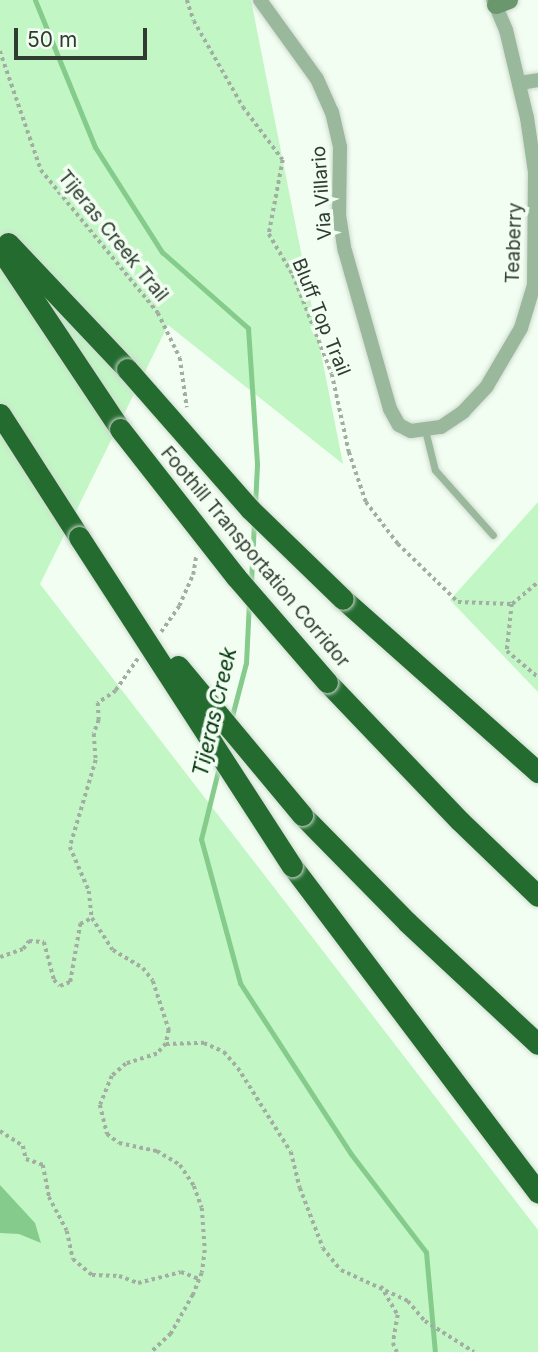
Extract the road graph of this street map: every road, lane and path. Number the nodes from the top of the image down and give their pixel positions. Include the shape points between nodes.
1 (187, 0) edge
2 (260, 0) edge
3 (499, 2) edge
4 (0, 51) edge
5 (538, 80) edge
6 (520, 83) junction
7 (0, 235) edge
8 (0, 249) edge
9 (187, 409) dead end
10 (0, 414) edge
11 (418, 431) junction
12 (198, 478) dead end
13 (203, 505) dead end
14 (493, 535) dead end
15 (79, 537) junction
16 (197, 546) dead end
17 (538, 582) edge
18 (512, 604) junction
19 (159, 634) dead end
20 (144, 653) dead end
21 (538, 677) edge
22 (538, 772) edge
23 (538, 896) edge
24 (92, 918) junction
25 (0, 957) edge
26 (166, 1044) junction
27 (538, 1044) edge
28 (0, 1131) edge
29 (538, 1193) edge
30 (199, 1279) junction
31 (381, 1286) junction
32 (152, 1352) edge
33 (397, 1352) edge
34 (474, 1352) edge

1 - 18 path, Bluff Top Trail via 194,21 243,107 283,160 269,234 293,275 332,373 349,452 366,502 398,544 458,602
2 - 11 street, Via Villario via 311,70 332,112 340,147 339,215 345,251 390,409 399,425
3 - 6 street, Teaberry
4 - 9 path, Tijeras Creek Trail via 41,170 158,313 180,358
5 - 6 street
6 - 11 street, Teaberry via 535,172 534,285 521,328 487,386 441,427
7 - 22 highway, bridge via 300,561
8 - 23 highway, Foothill Transportation Corridor, bridge via 120,429 236,577 327,682
10 - 15 highway
11 - 14 lane, Via Villario via 435,470
12 - 13 path
15 - 27 highway, bridge via 220,720 302,815 407,922
15 - 29 highway, bridge via 292,866
16 - 19 path via 193,575
17 - 18 path
18 - 21 path via 507,651
20 - 24 path via 116,691 98,703 96,760 73,828 70,847 89,891
24 - 25 path via 80,924 70,982 60,986 54,980 44,942 29,941 23,949
24 - 26 path via 113,950 143,968 153,981 169,1030
26 - 30 path via 157,1054 126,1064 112,1076 100,1105 107,1134 119,1143 157,1150 180,1165 194,1186 205,1227
26 - 31 path via 204,1043 224,1052 291,1152 323,1248 341,1270
28 - 30 path via 23,1146 26,1159 43,1165 49,1197 67,1231 73,1259 92,1275 119,1276 138,1283 181,1272
30 - 32 path via 171,1334
31 - 33 path via 398,1315 393,1343
31 - 34 path

